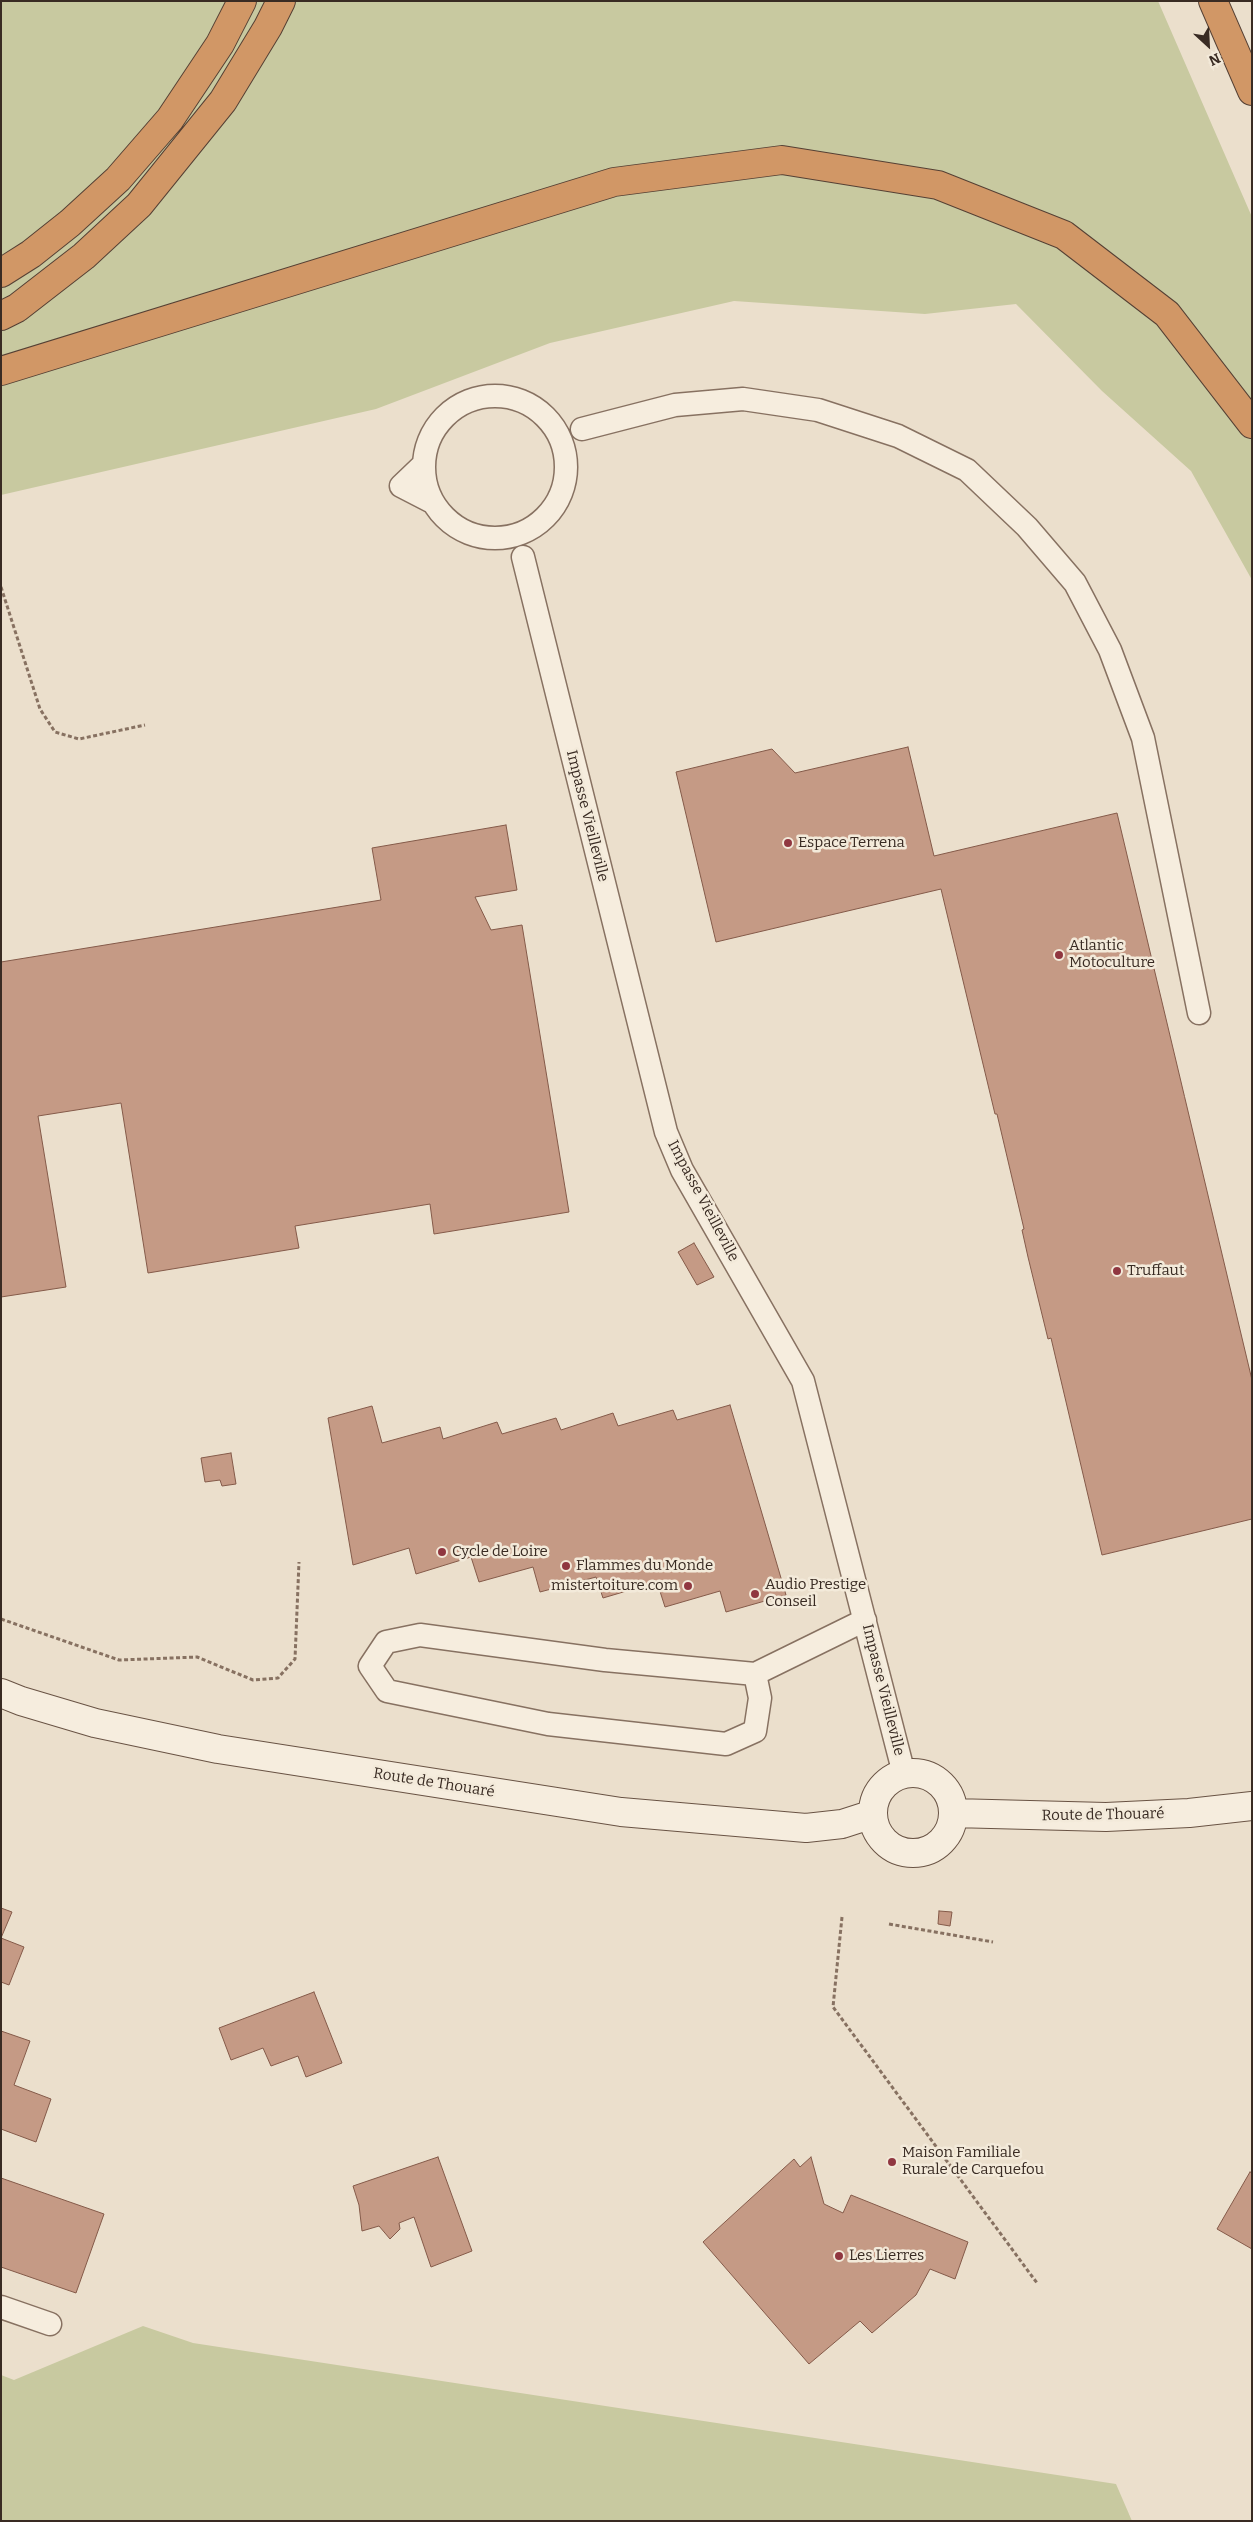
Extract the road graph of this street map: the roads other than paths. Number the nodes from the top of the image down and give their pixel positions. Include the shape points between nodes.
1 (242, 1) edge
2 (281, 1) edge
3 (1213, 1) edge
4 (1252, 91) edge
5 (1, 273) edge
6 (1, 316) edge
7 (1, 371) edge
8 (546, 418) junction
9 (1252, 424) edge
10 (582, 429) junction
11 (565, 454) junction
12 (536, 525) junction
13 (495, 538) junction
14 (522, 557) junction
15 (1199, 1014) dead end
16 (865, 1620) junction
17 (756, 1674) junction
18 (1, 1693) edge
19 (904, 1774) junction
20 (1252, 1806) edge
21 (953, 1812) junction
22 (873, 1814) junction
23 (1, 2307) edge
24 (50, 2324) dead end

1 - 5 highway via 220,44 170,119 118,180 70,224
2 - 6 highway via 223,101 139,205 84,256 17,308
3 - 4 highway
7 - 9 highway via 614,182 782,160 938,186 1064,235 1167,314
8 - 10 lane
8 - 11 lane via 558,434
8 - 13 lane via 527,404 504,397 481,398 459,406 440,421 428,441 424,464 432,502 459,529 476,536
10 - 11 lane
10 - 15 lane via 675,405 743,399 818,410 898,436 967,470 1027,526 1075,583 1110,650 1143,738
11 - 12 lane via 566,475 561,494 550,512
12 - 13 lane via 517,535
12 - 14 lane
13 - 14 lane
14 - 16 lane, Impasse Vieilleville via 666,1132 682,1170 803,1381
16 - 17 lane
16 - 19 lane, Impasse Vieilleville
17 - 17 lane via 605,1660 420,1636 386,1642 370,1666 387,1691 548,1724 726,1744 755,1731 760,1698
18 - 22 main road, Route de Thouaré via 95,1723 218,1749 621,1812 806,1828 842,1824
19 - 21 main road via 932,1777 943,1786
19 - 22 main road via 894,1777 878,1793
20 - 21 main road, Route de Thouaré via 1189,1814 1106,1817
21 - 22 main road via 951,1826 944,1838 928,1849 908,1852 884,1840
23 - 24 lane

